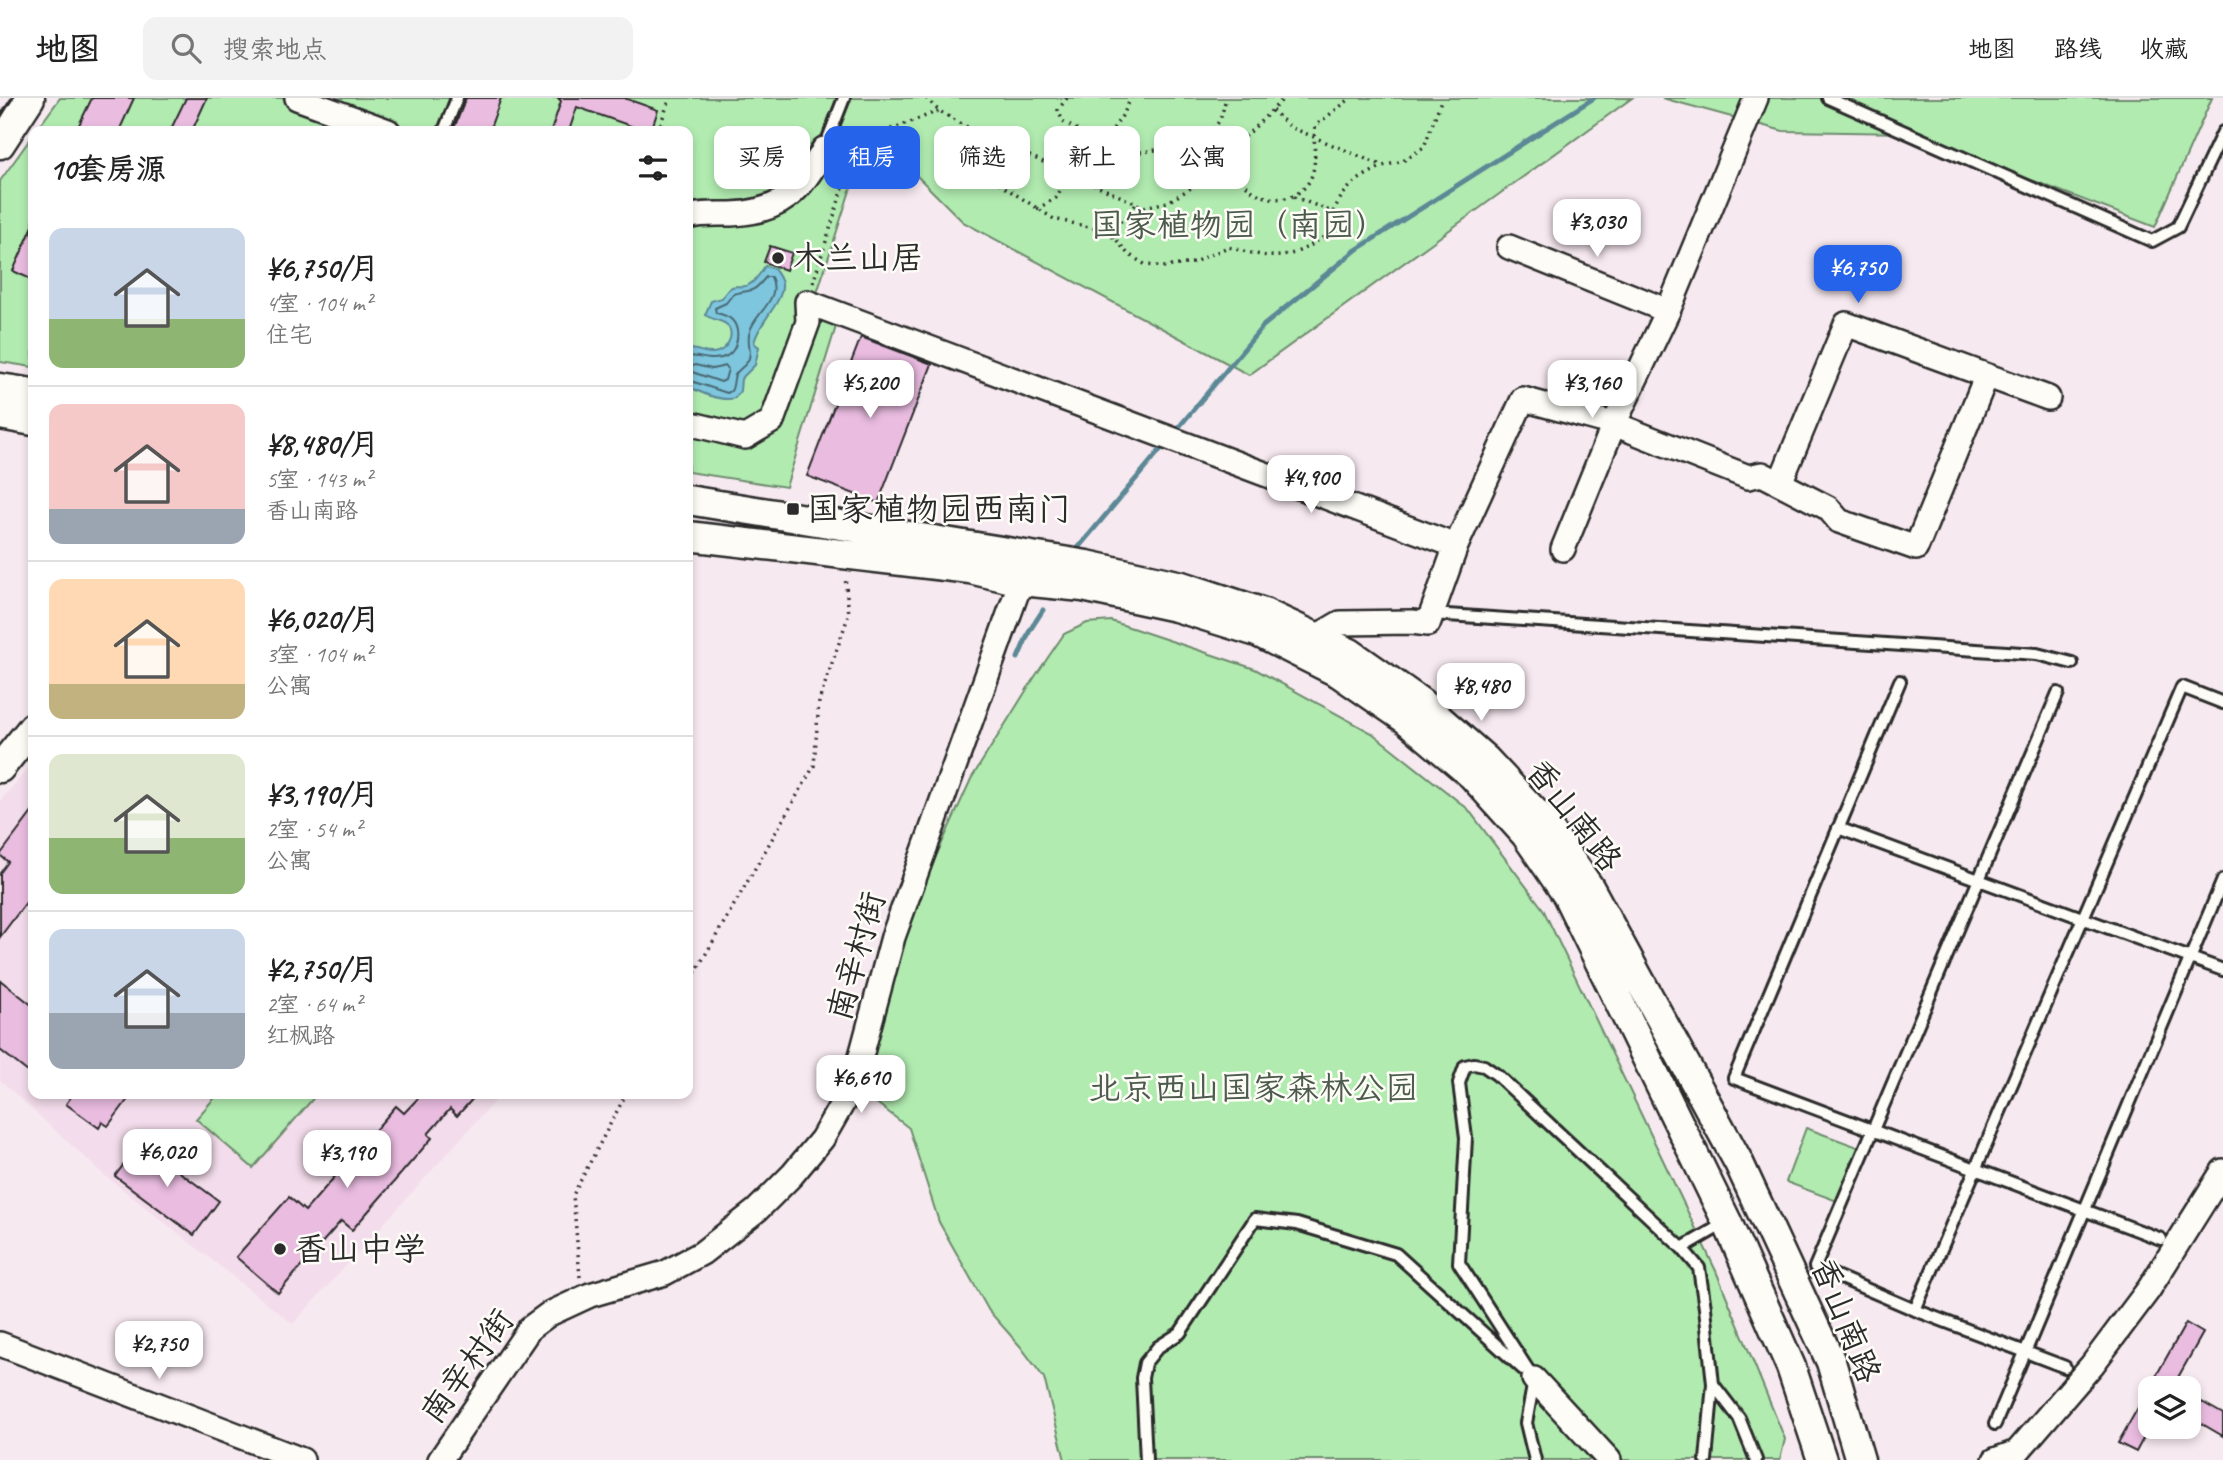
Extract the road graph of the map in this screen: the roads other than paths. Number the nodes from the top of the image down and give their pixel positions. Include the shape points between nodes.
1 (30, 98) edge
2 (297, 98) edge
3 (457, 98) edge
4 (844, 98) edge
5 (1756, 98) edge
6 (1828, 98) edge
7 (347, 124) edge
8 (446, 126) edge
9 (833, 126) edge
10 (2223, 132) edge
11 (0, 144) edge
12 (824, 149) edge
13 (693, 217) edge
14 (1509, 247) dead end
15 (1668, 312) junction
16 (1986, 377) junction
17 (0, 388) edge
18 (28, 392) edge
19 (2048, 398) dead end
20 (0, 415) edge
21 (28, 420) edge
22 (693, 424) edge
23 (1614, 424) junction
24 (1780, 483) junction
25 (693, 501) edge
26 (693, 537) edge
27 (1456, 546) junction
28 (1563, 548) dead end
29 (1021, 581) junction
30 (1433, 614) junction
31 (1316, 637) junction
32 (2072, 663) dead end
33 (1900, 681) dead end
34 (2058, 693) dead end
35 (2223, 703) edge
36 (28, 733) edge
37 (0, 768) edge
38 (1838, 828) junction
39 (1978, 880) junction
40 (2223, 880) edge
41 (2083, 918) junction
42 (2190, 958) junction
43 (2223, 970) edge
44 (1873, 1130) junction
45 (1975, 1169) junction
46 (2223, 1171) edge
47 (2085, 1210) junction
48 (1727, 1222) junction
49 (2161, 1240) dead end
50 (1682, 1248) junction
51 (1915, 1310) junction
52 (0, 1344) edge
53 (2025, 1353) junction
54 (2065, 1367) dead end
55 (1534, 1379) junction
56 (1713, 1384) junction
57 (1995, 1424) dead end
58 (302, 1460) edge
59 (440, 1460) edge
60 (1146, 1460) edge
61 (1535, 1460) edge
62 (1609, 1460) edge
63 (1706, 1460) edge
64 (1756, 1460) edge
65 (1822, 1460) edge
66 (1860, 1460) edge
67 (1995, 1460) edge

1 - 11 street
2 - 7 street
3 - 8 lane
4 - 9 lane
5 - 15 street
6 - 10 lane via 2152,241 2179,227
12 - 13 street via 787,200 748,213
14 - 15 street
15 - 23 street
16 - 19 street
16 - 24 street via 1846,324
16 - 24 street via 1916,548 1839,521 1828,508
17 - 18 street
20 - 21 street
22 - 27 street via 745,437 772,421 808,322 807,302
23 - 24 street via 1748,477 1762,474
23 - 27 street via 1523,399
23 - 28 street
25 - 31 street, 香山南路 via 1087,565 1182,586 1264,613
26 - 29 street, 香山南路 via 970,569
27 - 30 street
29 - 48 street, 香山南路 via 1083,587 1176,607 1257,632 1339,673 1407,720 1472,775 1526,835 1567,895
29 - 59 street, 南辛村街 via 893,937 861,1056 822,1139 757,1210 702,1253 665,1273 582,1299 530,1328
30 - 31 street via 1428,624 1340,622
30 - 32 lane via 2037,654
31 - 66 street, 香山南路 via 1350,653 1420,702 1486,761 1543,821 1589,887 1739,1163 1831,1362
33 - 38 lane
34 - 39 lane
35 - 41 lane via 2182,687
36 - 37 street
38 - 39 lane
38 - 44 lane via 1734,1078
39 - 41 lane
39 - 44 lane
40 - 42 lane
41 - 42 lane
41 - 45 lane
42 - 43 lane
42 - 47 lane
44 - 45 lane
44 - 51 lane via 1815,1267
45 - 47 lane
45 - 51 lane
46 - 67 street via 2149,1289 2091,1365 2017,1452
47 - 49 lane
47 - 53 lane
48 - 50 lane
48 - 65 street, 香山南路 via 1791,1367
50 - 55 lane via 1497,1076 1485,1066 1465,1066 1459,1083 1466,1138 1459,1263
50 - 56 lane via 1699,1268
51 - 53 lane
52 - 58 street
53 - 54 lane
53 - 57 lane
55 - 60 lane via 1396,1254 1297,1224 1255,1219 1181,1333 1158,1347 1145,1363
55 - 61 lane via 1526,1423
55 - 62 street
56 - 63 lane
56 - 64 lane via 1739,1418

